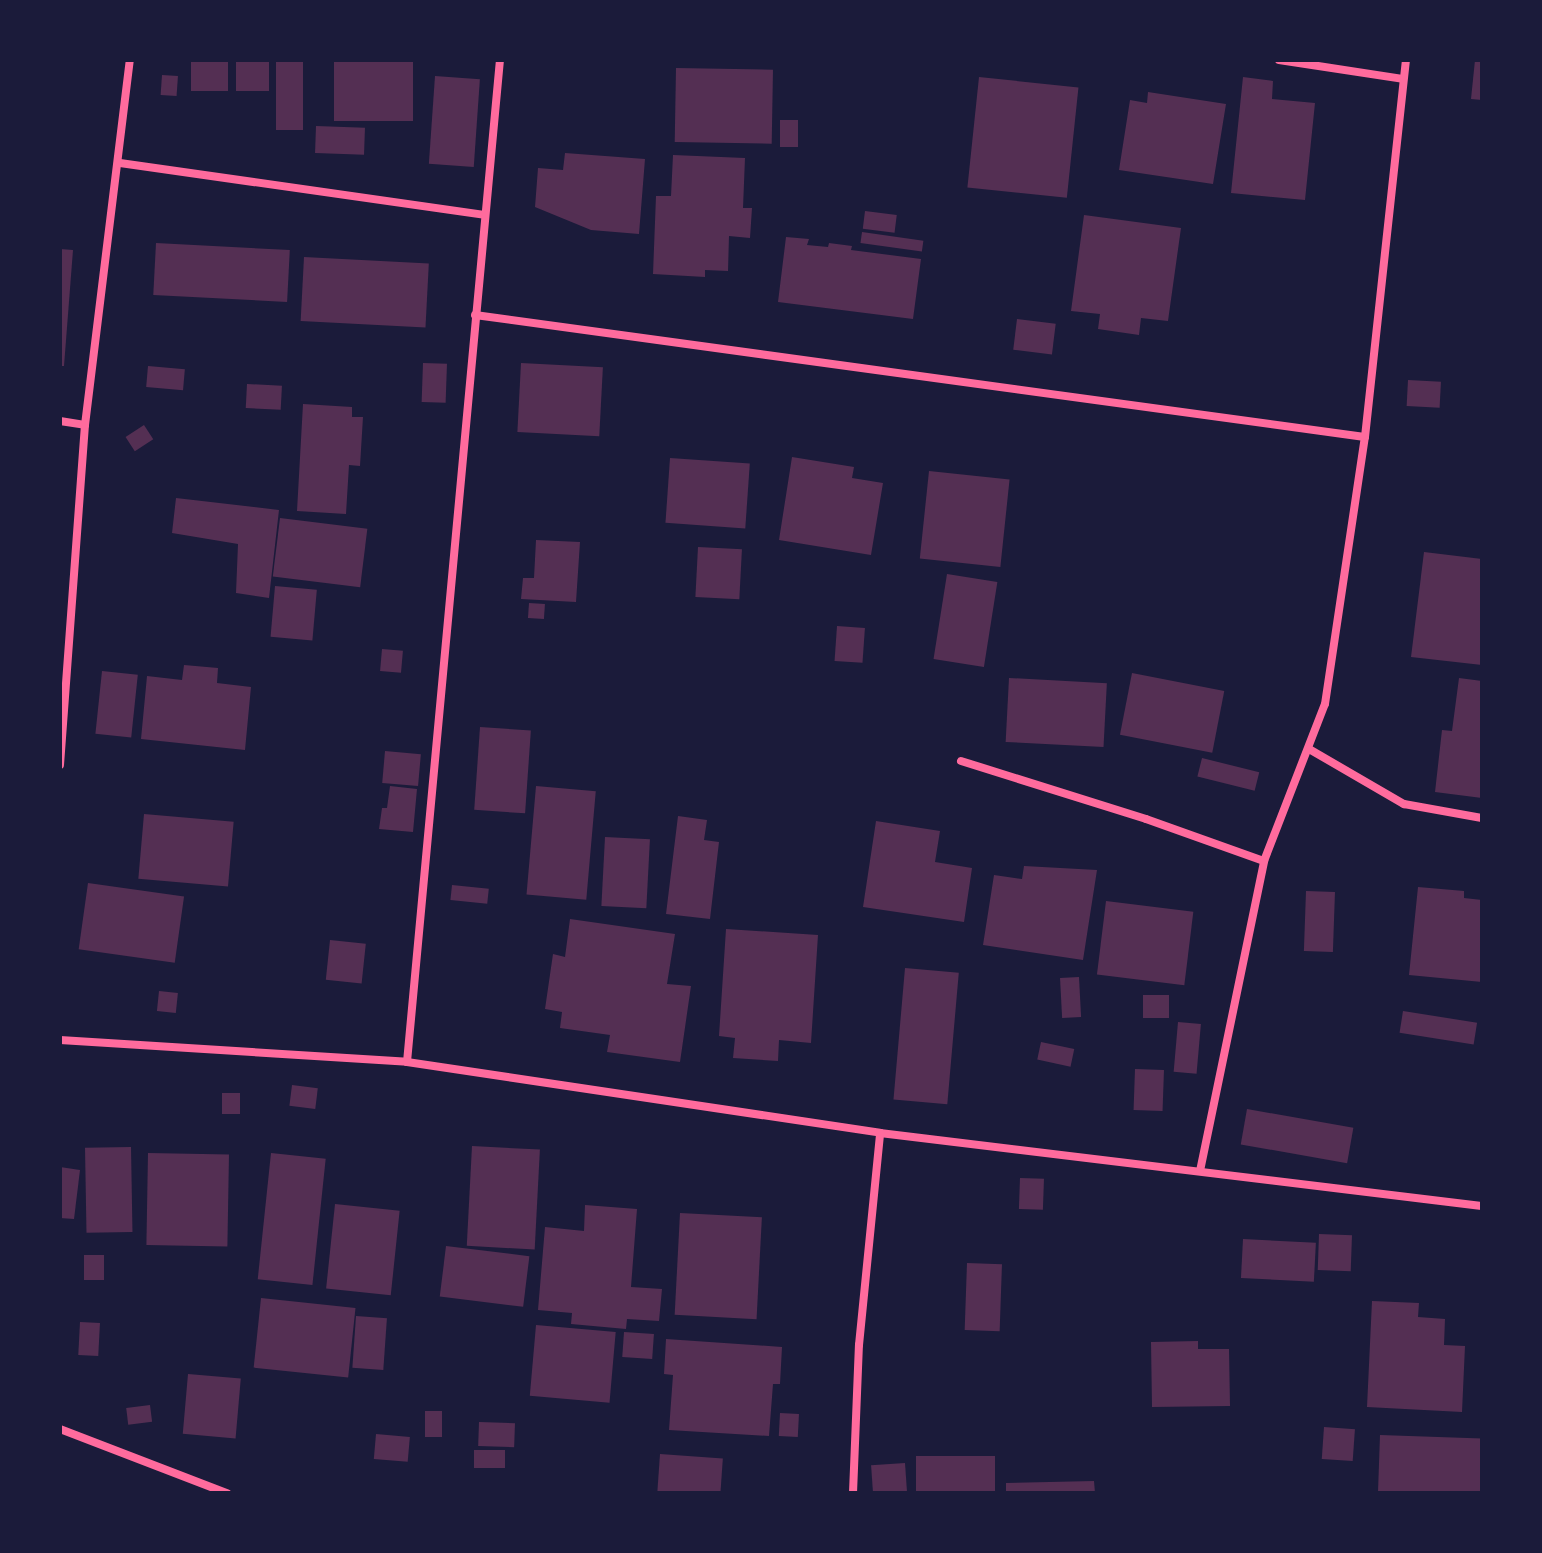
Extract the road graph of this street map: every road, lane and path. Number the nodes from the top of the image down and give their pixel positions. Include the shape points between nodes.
1 (130, 60) edge
2 (500, 60) edge
3 (1279, 60) edge
4 (1406, 60) edge
5 (1403, 79) junction
6 (120, 163) junction
7 (484, 215) junction
8 (475, 315) junction
9 (60, 421) edge
10 (85, 425) junction
11 (1365, 437) junction
12 (1309, 749) junction
13 (961, 761) dead end
14 (60, 765) edge
15 (1482, 818) edge
16 (1264, 861) junction
17 (60, 1040) edge
18 (407, 1062) junction
19 (880, 1133) junction
20 (1200, 1171) junction
21 (1482, 1206) edge
22 (60, 1429) edge
23 (227, 1493) edge
24 (853, 1493) edge

1 - 6 street
2 - 7 street
3 - 5 street
4 - 5 street
5 - 11 street
6 - 7 street
6 - 10 street
7 - 8 street
8 - 11 street
8 - 18 street
9 - 10 street
10 - 14 street
11 - 12 street via 1325,704
12 - 15 street via 1404,804
12 - 16 street
13 - 16 street
16 - 20 street
17 - 18 street
18 - 19 street
19 - 20 street
19 - 24 street via 859,1345
20 - 21 street
22 - 23 street

